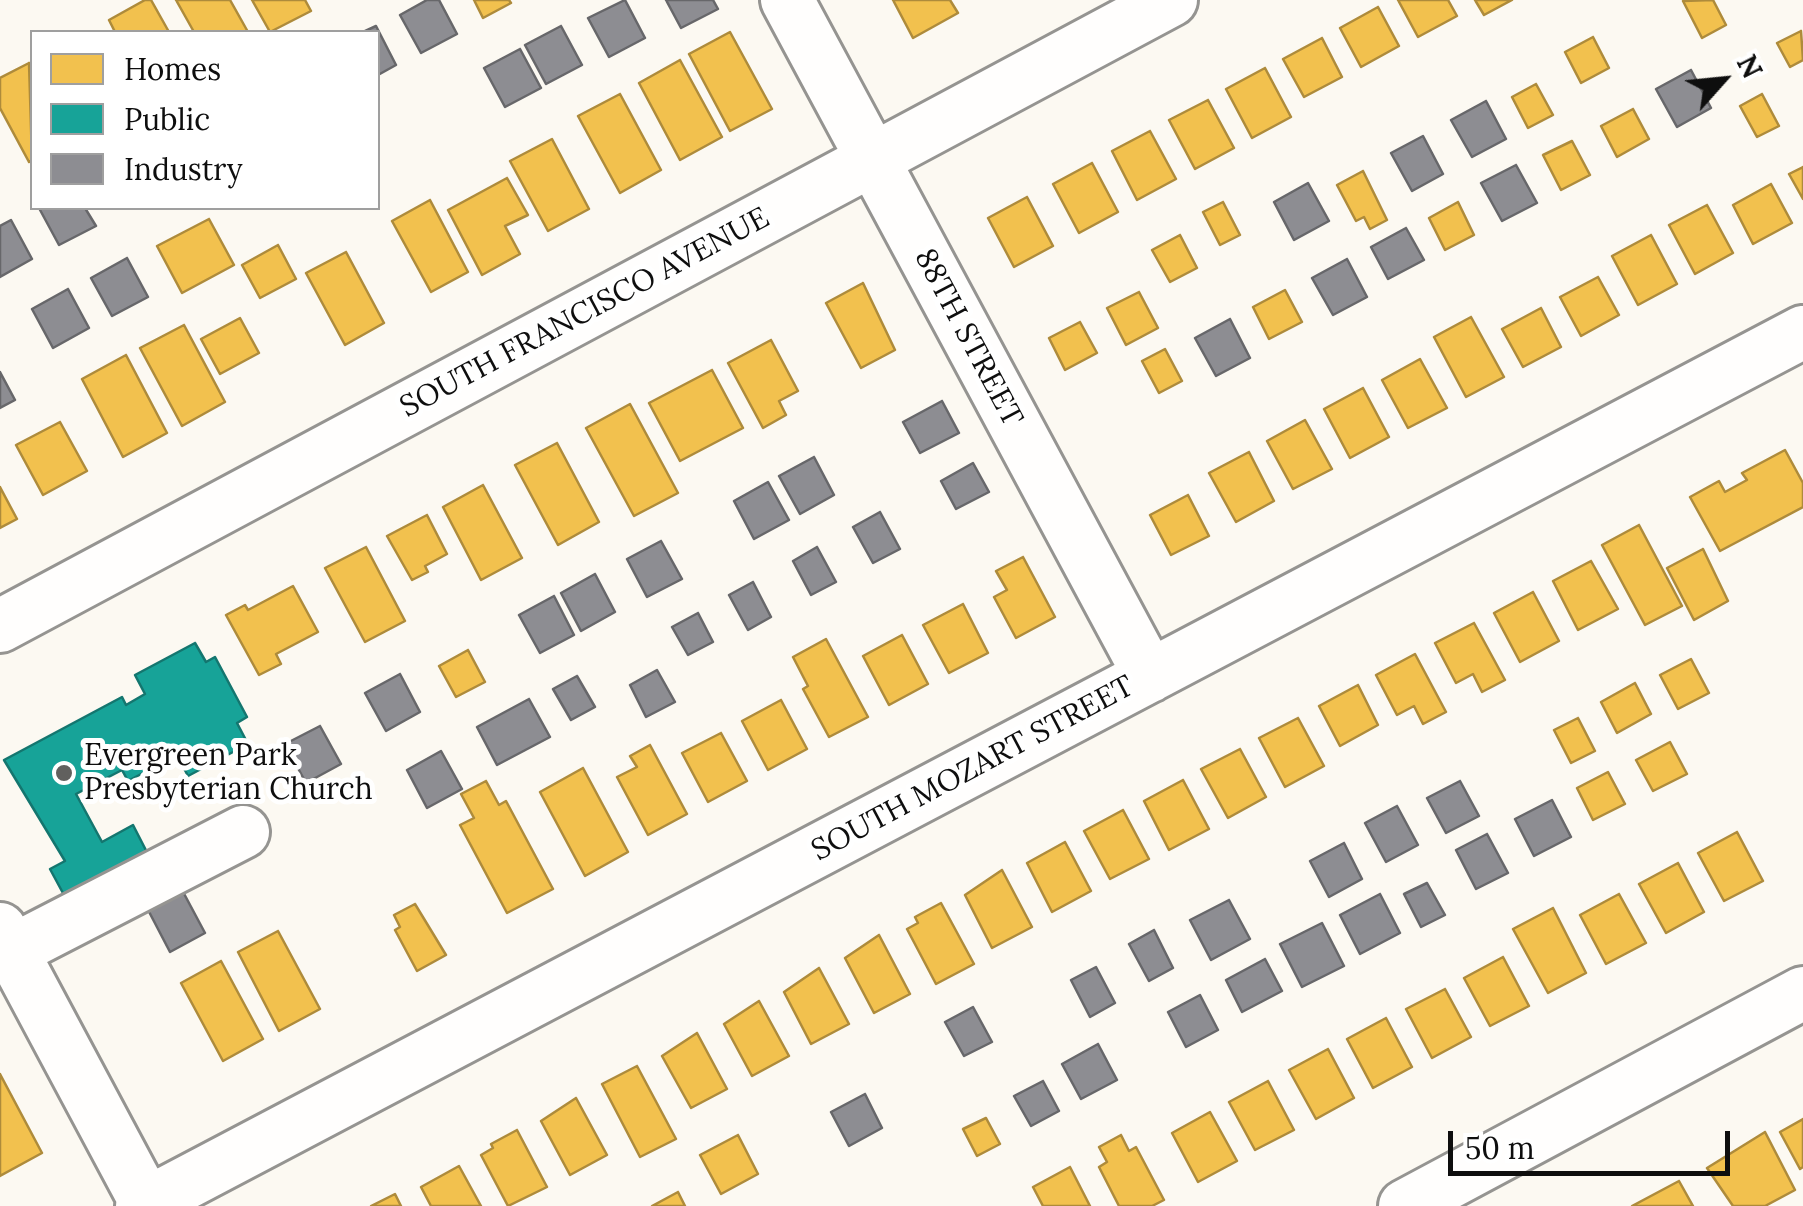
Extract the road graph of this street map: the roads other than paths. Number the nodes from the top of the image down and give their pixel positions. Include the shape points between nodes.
1 (787, 0) edge
2 (1171, 0) edge
3 (872, 160) junction
4 (1803, 332) edge
5 (0, 626) edge
6 (1150, 676) junction
7 (244, 832) dead end
8 (6, 940) edge
9 (1803, 994) edge
10 (1423, 1202) edge
11 (146, 1205) edge

1 - 3 street, 88TH STREET
2 - 3 street, SOUTH FRANCISCO AVENUE
3 - 5 street, SOUTH FRANCISCO AVENUE
3 - 6 street, 88TH STREET
4 - 6 street, SOUTH MOZART STREET
6 - 11 street, SOUTH MOZART STREET
7 - 8 street
8 - 11 street
9 - 10 street

